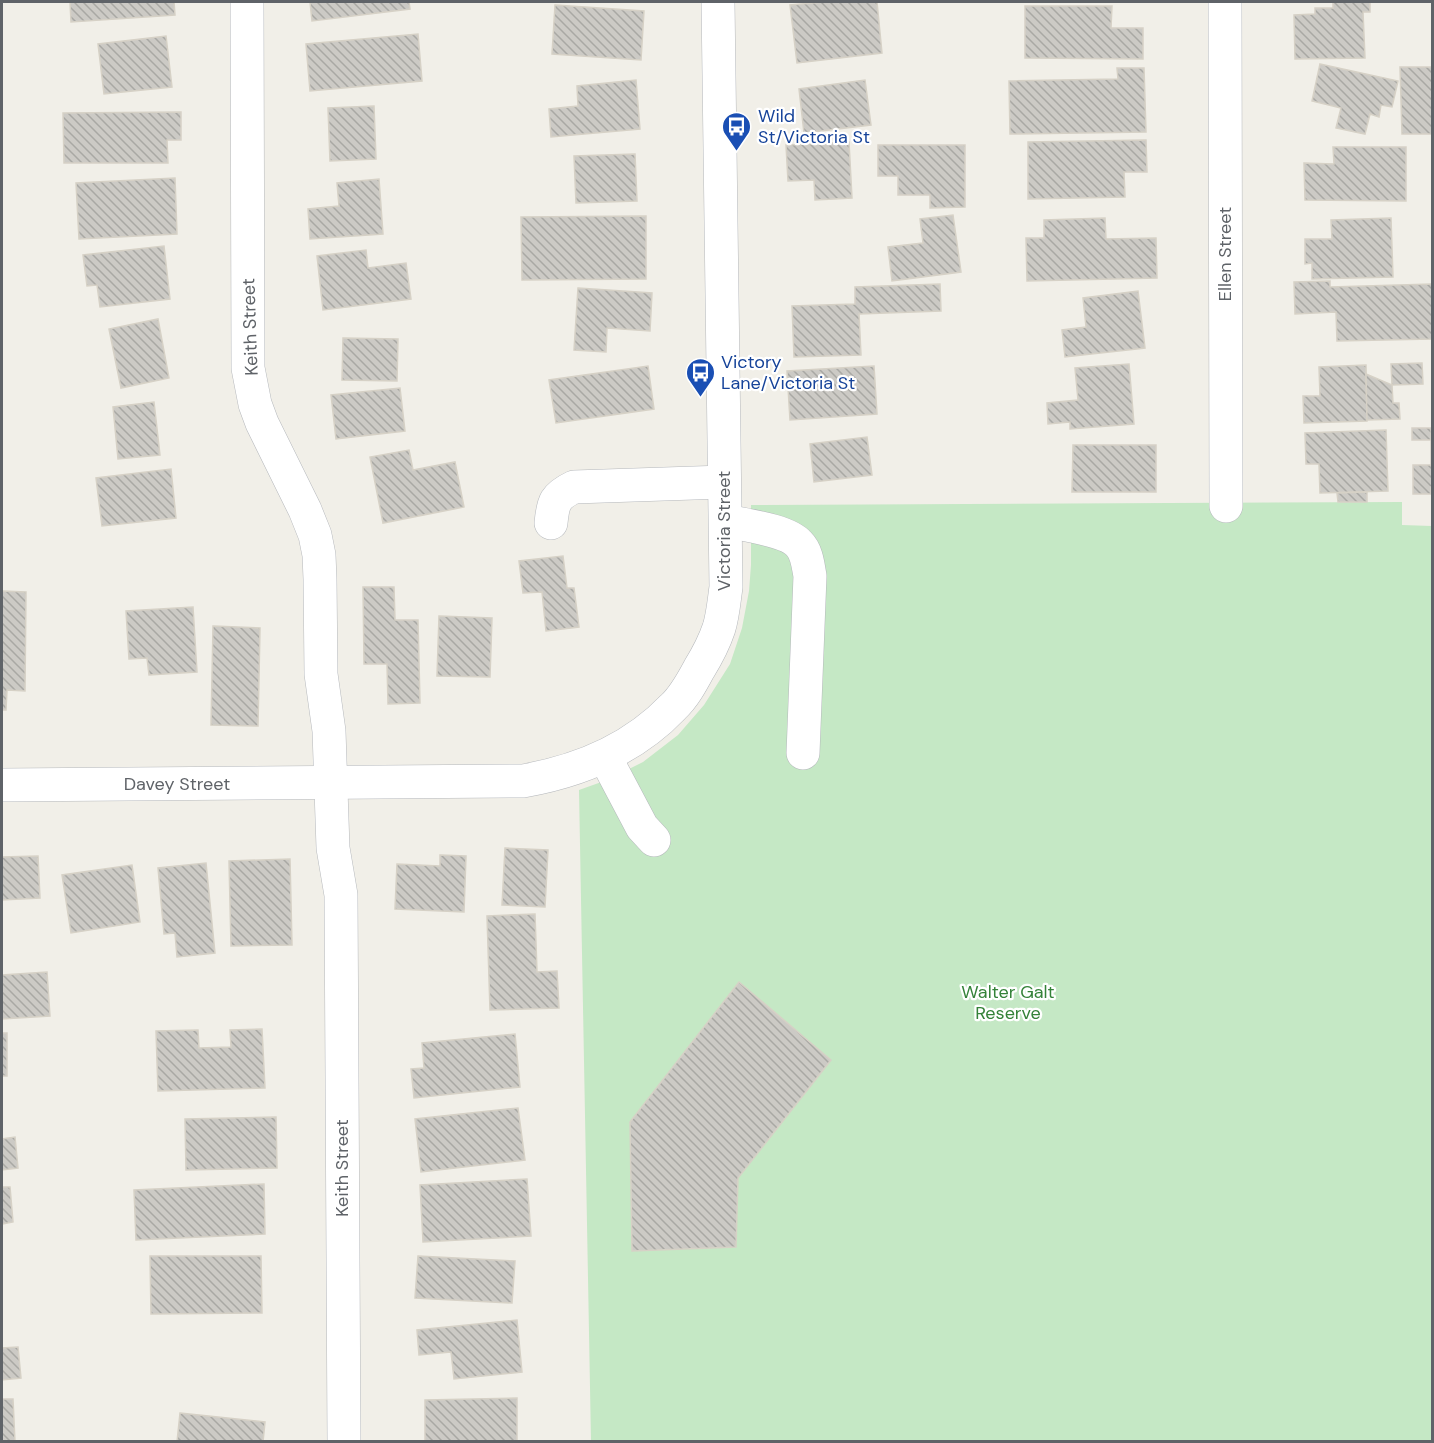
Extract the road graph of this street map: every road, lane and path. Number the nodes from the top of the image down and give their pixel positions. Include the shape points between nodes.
1 (247, 2) edge
2 (718, 2) edge
3 (1225, 2) edge
4 (724, 483) junction
5 (1226, 506) dead end
6 (726, 521) junction
7 (551, 523) dead end
8 (803, 753) dead end
9 (605, 757) junction
10 (332, 783) junction
11 (2, 785) edge
12 (654, 840) dead end
13 (344, 1442) edge

1 - 10 street, Keith Street via 248,368 262,423 315,535 319,555 321,675 313,730
2 - 4 street, Victoria Street
3 - 5 street, Ellen Street
4 - 6 street, Victoria Street
4 - 7 street via 574,486 556,499
6 - 8 street via 788,536 799,544 806,557 810,576
6 - 9 street, Victoria Street via 726,587 710,651 675,706
9 - 10 street, Victoria Street via 523,781
9 - 12 street via 642,827
10 - 11 street, Davey Street
10 - 13 street, Keith Street via 351,849 341,895

